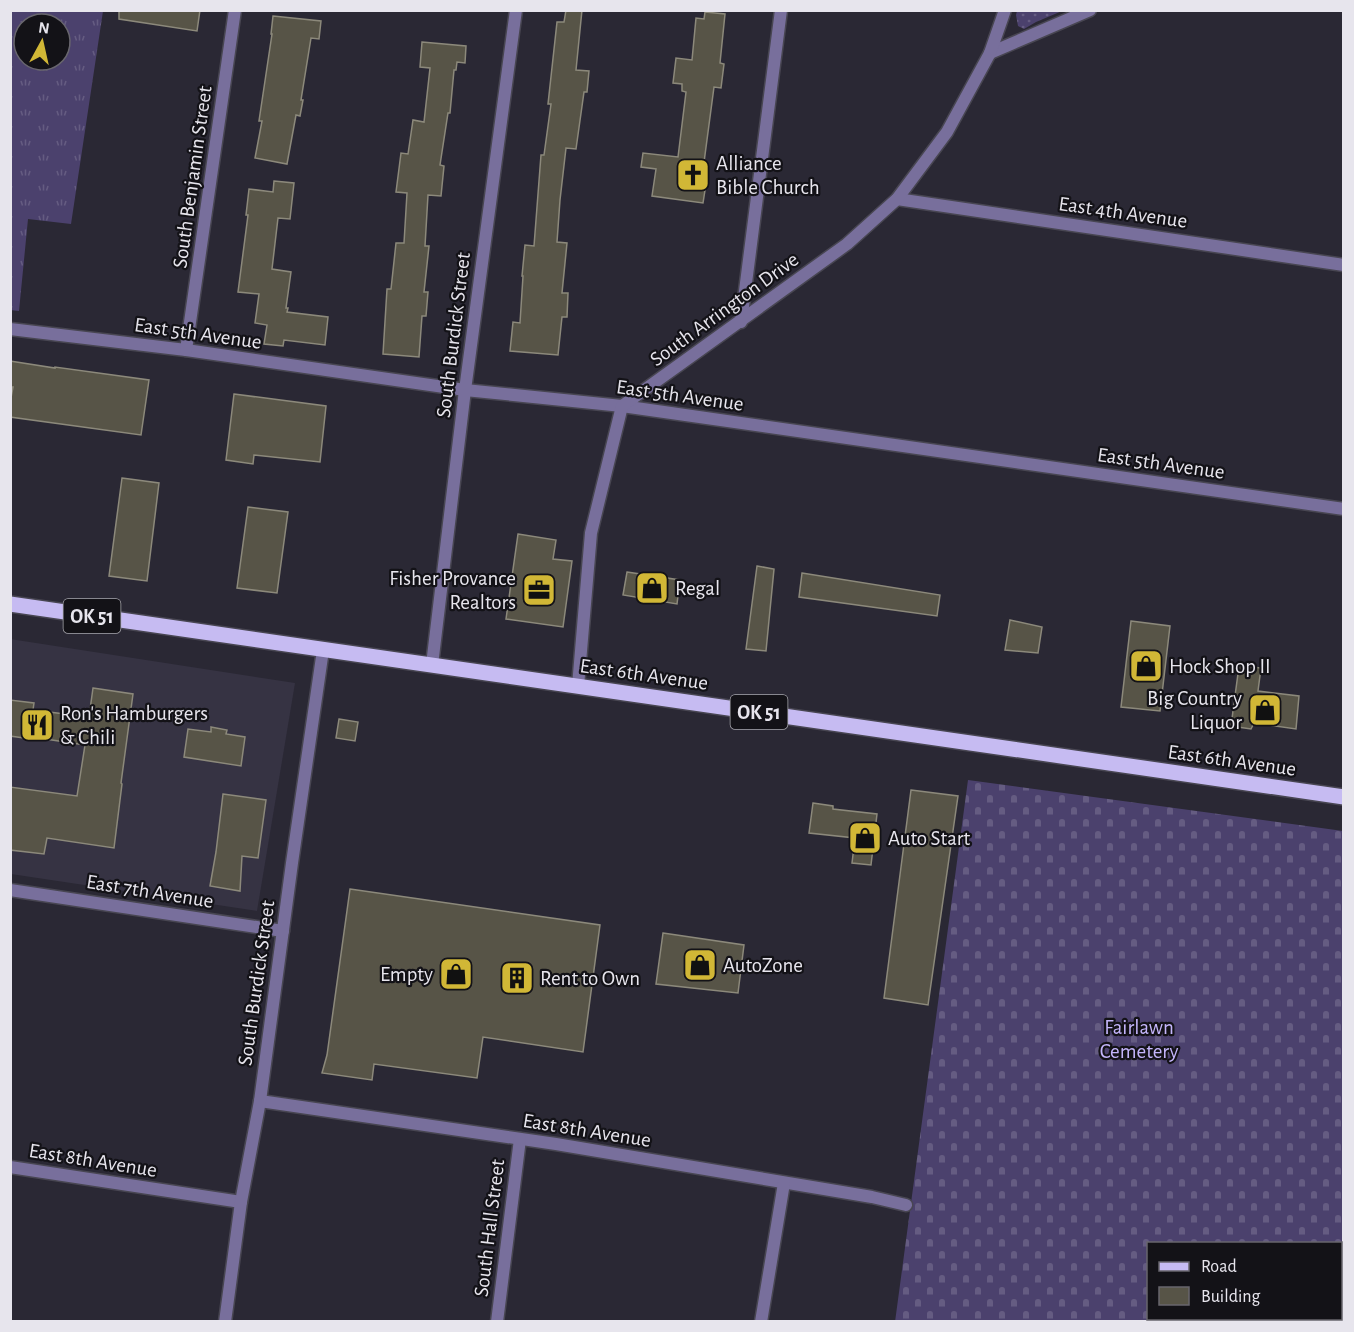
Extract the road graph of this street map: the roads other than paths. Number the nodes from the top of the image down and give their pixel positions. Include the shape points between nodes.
1 (235, 10) edge
2 (516, 10) edge
3 (781, 10) edge
4 (1005, 10) edge
5 (1090, 10) edge
6 (990, 53) junction
7 (897, 198) junction
8 (1344, 265) edge
9 (741, 322) junction
10 (10, 328) edge
11 (186, 350) junction
12 (465, 390) junction
13 (622, 406) junction
14 (1344, 509) edge
15 (10, 604) edge
16 (323, 650) junction
17 (432, 665) junction
18 (578, 686) junction
19 (1344, 797) edge
20 (10, 890) edge
21 (283, 931) junction
22 (260, 1101) junction
23 (520, 1139) junction
24 (10, 1167) edge
25 (784, 1183) junction
26 (241, 1202) junction
27 (906, 1205) dead end
28 (225, 1322) edge
29 (497, 1322) edge
30 (761, 1322) edge

1 - 11 street, South Benjamin Street
2 - 12 street, South Burdick Street
3 - 9 street
4 - 6 street, South Arrington Drive
5 - 6 street
6 - 7 street, South Arrington Drive via 947,132
7 - 8 street, East 4th Avenue
7 - 9 street, South Arrington Drive via 847,244
9 - 13 street, South Arrington Drive
10 - 11 street, East 5th Avenue
11 - 12 street, East 5th Avenue
12 - 13 street, East 5th Avenue
12 - 17 street, South Burdick Street
13 - 14 street, East 5th Avenue
13 - 18 street via 591,533
15 - 16 main road, East 6th Avenue / OK 51
16 - 17 main road, East 6th Avenue / OK 51
16 - 21 street, South Burdick Street
17 - 18 main road, East 6th Avenue / OK 51
18 - 19 main road, East 6th Avenue / OK 51
20 - 21 street, East 7th Avenue
21 - 22 street, South Burdick Street
22 - 23 street, East 8th Avenue
22 - 26 street, South Burdick Street
23 - 25 street, East 8th Avenue
23 - 29 street, South Hall Street
24 - 26 street, East 8th Avenue
25 - 27 street, East 8th Avenue
25 - 30 street
26 - 28 street, South Burdick Street

